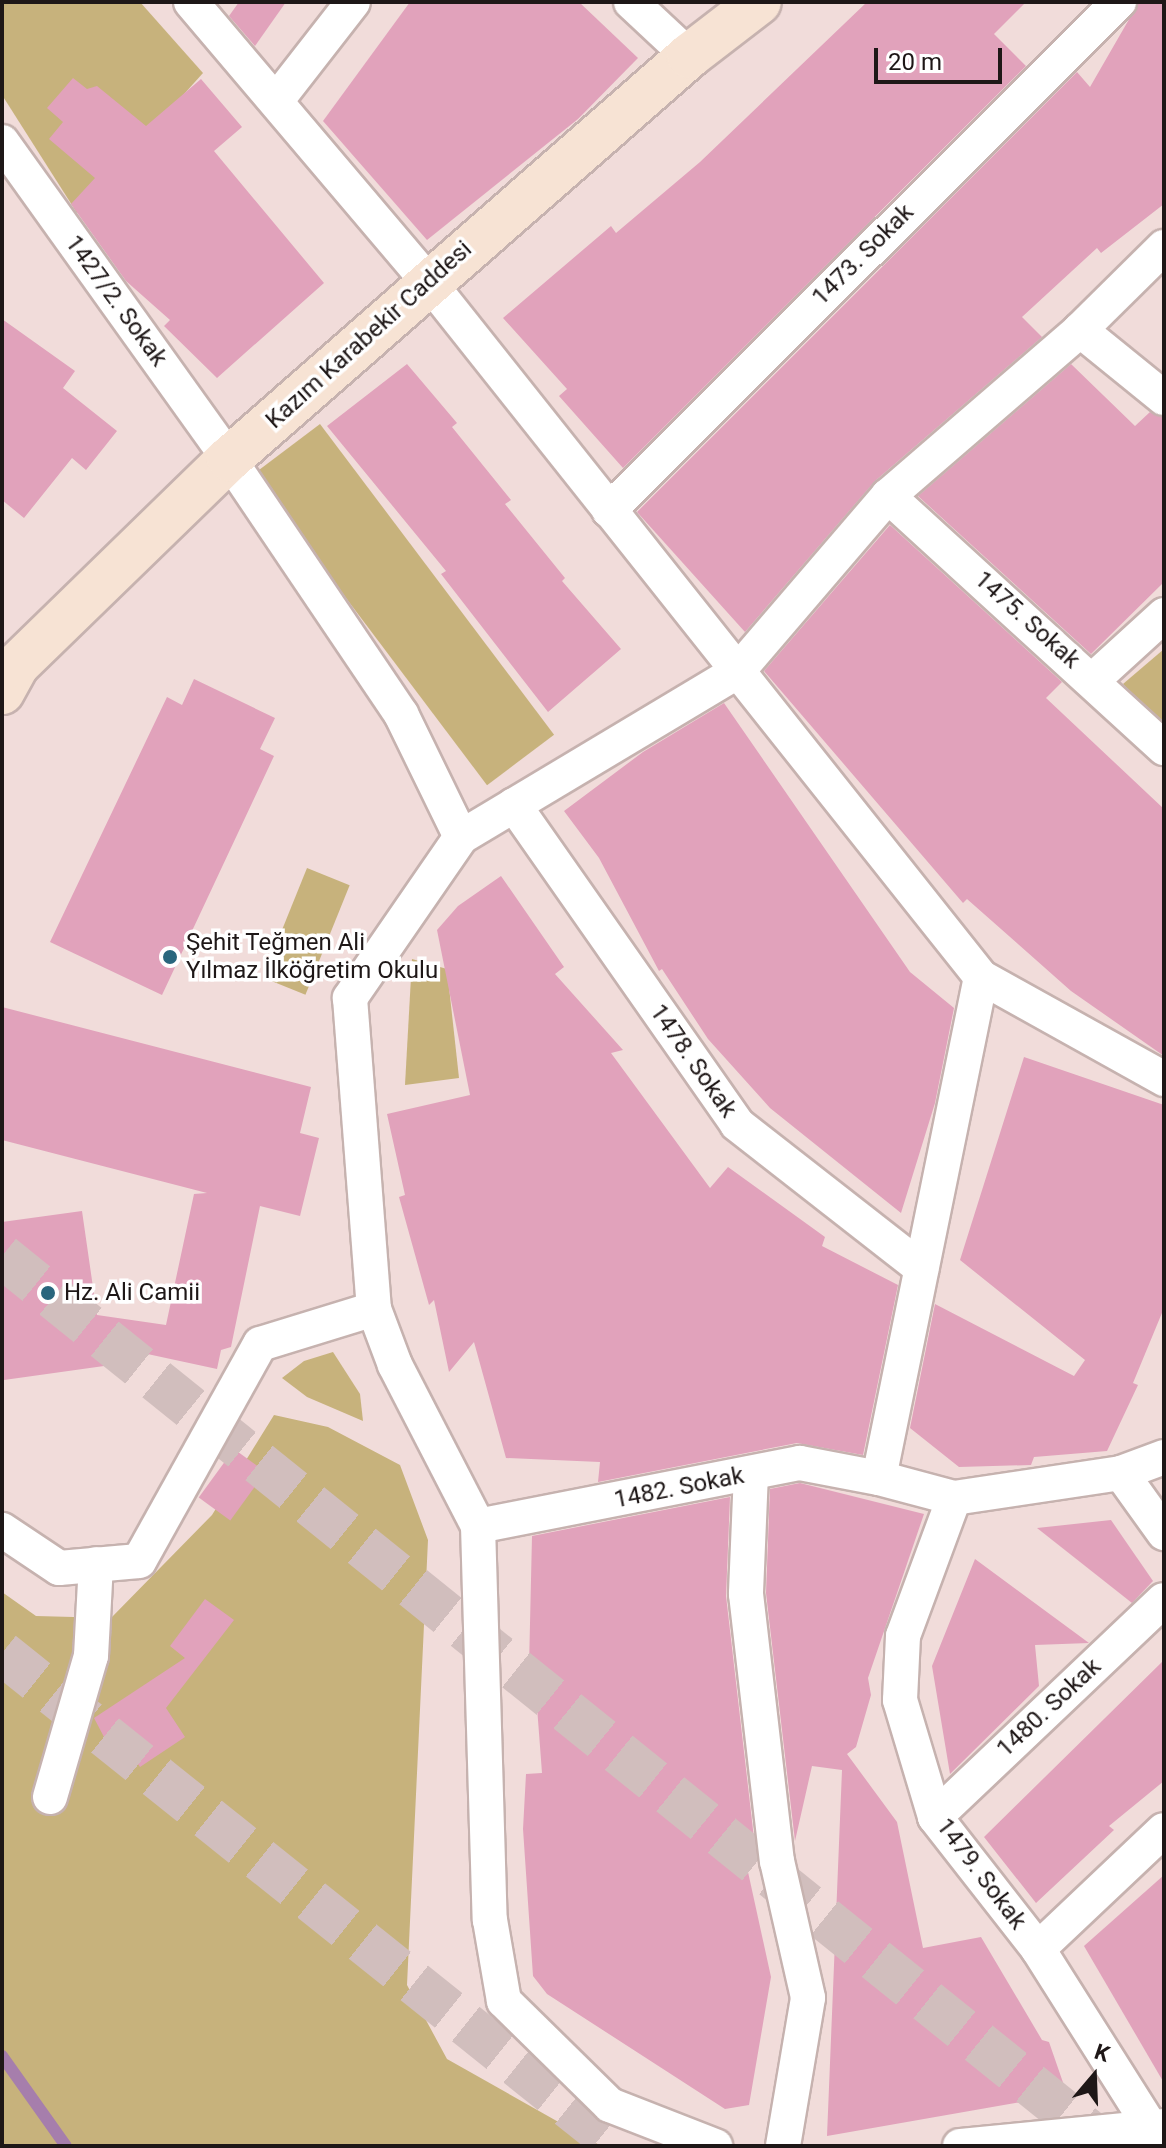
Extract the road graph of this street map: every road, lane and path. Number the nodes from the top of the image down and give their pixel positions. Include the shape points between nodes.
1 (191, 2) edge
2 (353, 2) edge
3 (631, 2) edge
4 (759, 2) edge
5 (1119, 2) edge
6 (689, 56) junction
7 (276, 101) junction
8 (2, 142) edge
9 (1164, 247) edge
10 (428, 281) junction
11 (1080, 330) junction
12 (1164, 398) edge
13 (229, 459) junction
14 (888, 496) junction
15 (609, 510) junction
16 (1164, 615) edge
17 (7, 669) edge
18 (737, 672) junction
19 (1094, 679) junction
20 (1164, 748) edge
21 (514, 805) junction
22 (461, 837) junction
23 (981, 977) junction
24 (1164, 1079) edge
25 (921, 1268) junction
26 (374, 1309) junction
27 (1164, 1457) edge
28 (751, 1473) junction
29 (1121, 1473) junction
30 (879, 1478) junction
31 (954, 1498) junction
32 (478, 1526) junction
33 (2, 1530) edge
34 (1164, 1533) edge
35 (96, 1564) junction
36 (1164, 1600) edge
37 (50, 1797) dead end
38 (935, 1817) junction
39 (1164, 1830) edge
40 (1038, 1949) junction
41 (1158, 2128) edge
42 (1046, 2140) edge
43 (715, 2146) edge
44 (783, 2146) edge
45 (960, 2146) edge

1 - 7 street
2 - 7 street
3 - 6 street
4 - 6 street, Kazım Karabekir Caddesi
5 - 15 street, 1473. Sokak
6 - 10 street, Kazım Karabekir Caddesi
7 - 10 street
8 - 13 street, 1427/2. Sokak
9 - 11 street
10 - 13 street, Kazım Karabekir Caddesi
10 - 15 street
11 - 12 street
11 - 14 street
13 - 17 street, Kazım Karabekir Caddesi
13 - 22 street, 1427/2. Sokak via 401,714
14 - 18 street
14 - 19 street, 1475. Sokak
15 - 18 street
16 - 19 street
18 - 21 street
18 - 23 street
19 - 20 street, 1475. Sokak
21 - 22 street
21 - 25 street, 1478. Sokak via 737,1124
22 - 26 street via 350,998
23 - 24 street
23 - 25 street
25 - 30 street
26 - 32 street via 395,1365
26 - 35 street via 260,1344 139,1561
27 - 29 street
28 - 30 street, 1482. Sokak via 800,1463
28 - 32 street, 1482. Sokak
28 - 44 street via 746,1594 777,1861 808,1998
29 - 31 street
29 - 34 street
30 - 31 street, 1482. Sokak
31 - 38 street, 1479. Sokak via 903,1636 900,1700
32 - 43 street via 490,1920 504,2001 610,2105
33 - 35 street via 59,1568
35 - 37 street via 91,1656
36 - 38 street, 1480. Sokak
38 - 40 street, 1479. Sokak
39 - 40 street
40 - 41 street, 1479. Sokak
41 - 42 street
42 - 45 street

